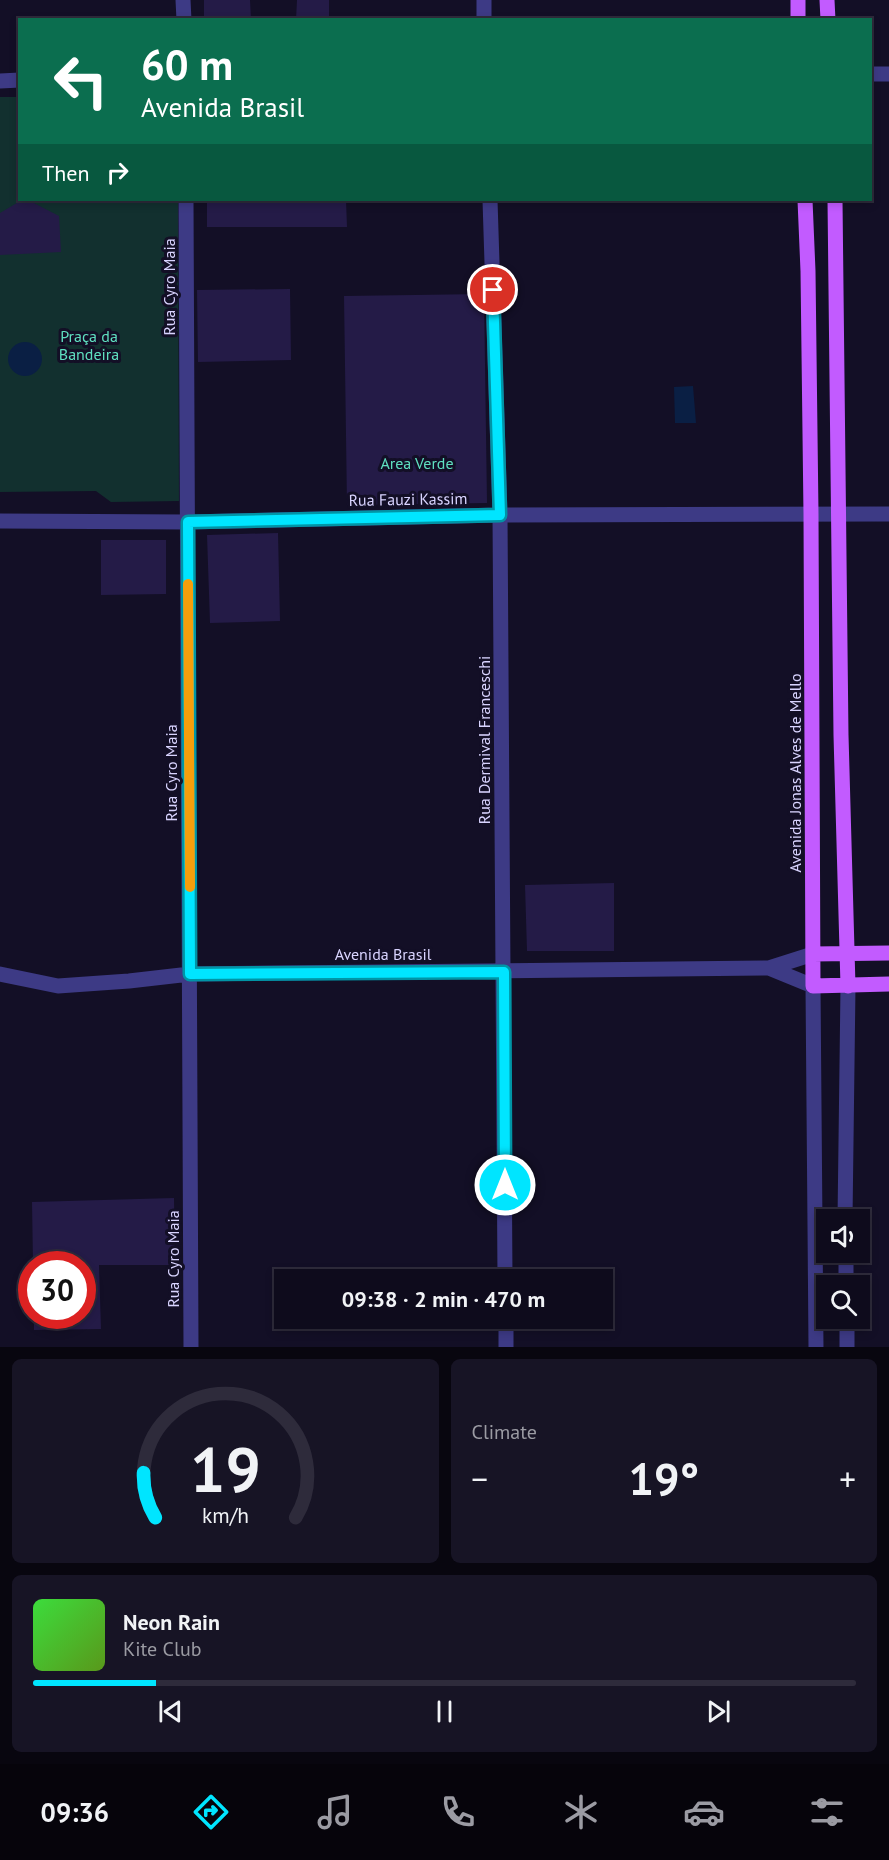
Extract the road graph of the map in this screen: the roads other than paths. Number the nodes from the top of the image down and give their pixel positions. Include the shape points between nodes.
1 (183, 0) edge
2 (484, 0) edge
3 (798, 0) edge
4 (827, 0) edge
5 (184, 18) edge
6 (484, 18) edge
7 (798, 18) edge
8 (828, 18) edge
9 (872, 74) edge
10 (889, 74) edge
11 (18, 80) edge
12 (0, 81) edge
13 (186, 201) edge
14 (490, 201) edge
15 (805, 201) edge
16 (835, 201) edge
17 (811, 514) junction
18 (839, 514) junction
19 (889, 514) edge
20 (500, 515) junction
21 (0, 521) edge
22 (188, 522) junction
23 (889, 953) edge
24 (813, 954) junction
25 (847, 954) junction
26 (769, 968) junction
27 (504, 972) junction
28 (0, 974) edge
29 (190, 974) junction
30 (889, 984) edge
31 (813, 986) junction
32 (848, 986) junction
33 (845, 1209) edge
34 (506, 1269) edge
35 (506, 1329) edge
36 (847, 1329) edge
37 (191, 1347) edge
38 (506, 1347) edge
39 (816, 1347) edge
40 (847, 1347) edge

1 - 5 street
2 - 6 street
3 - 7 main road
4 - 8 main road
9 - 10 street
11 - 12 street
13 - 22 street, Rua Cyro Maia
14 - 20 street, Rua Dermival Franceschi
15 - 17 main road, Avenida Jonas Alves de Mello
16 - 18 main road
17 - 18 street, Rua Fauzi Kassim
17 - 20 street, Rua Fauzi Kassim
17 - 24 main road, Avenida Jonas Alves de Mello
18 - 19 street, Rua Fauzi Kassim
18 - 25 main road
20 - 22 street, Rua Fauzi Kassim
20 - 27 street, Rua Dermival Franceschi
21 - 22 street, Rua Fauzi Kassim
22 - 29 street, Rua Cyro Maia
23 - 25 main road, Avenida Brasil
24 - 25 main road, Avenida Brasil
24 - 26 street, Avenida Brasil
24 - 31 main road, Avenida Jonas Alves de Mello
25 - 32 main road
26 - 27 street, Avenida Brasil
26 - 31 street, Avenida Brasil
27 - 29 street, Avenida Brasil
27 - 34 street, Rua Dermival Franceschi
28 - 29 street, Avenida Brasil via 58,986
29 - 37 street, Rua Cyro Maia
30 - 32 main road, Avenida Brasil
31 - 32 main road, Avenida Brasil
31 - 39 street, Avenida Jonas Alves de Mello
32 - 33 street
35 - 38 street
36 - 40 street

